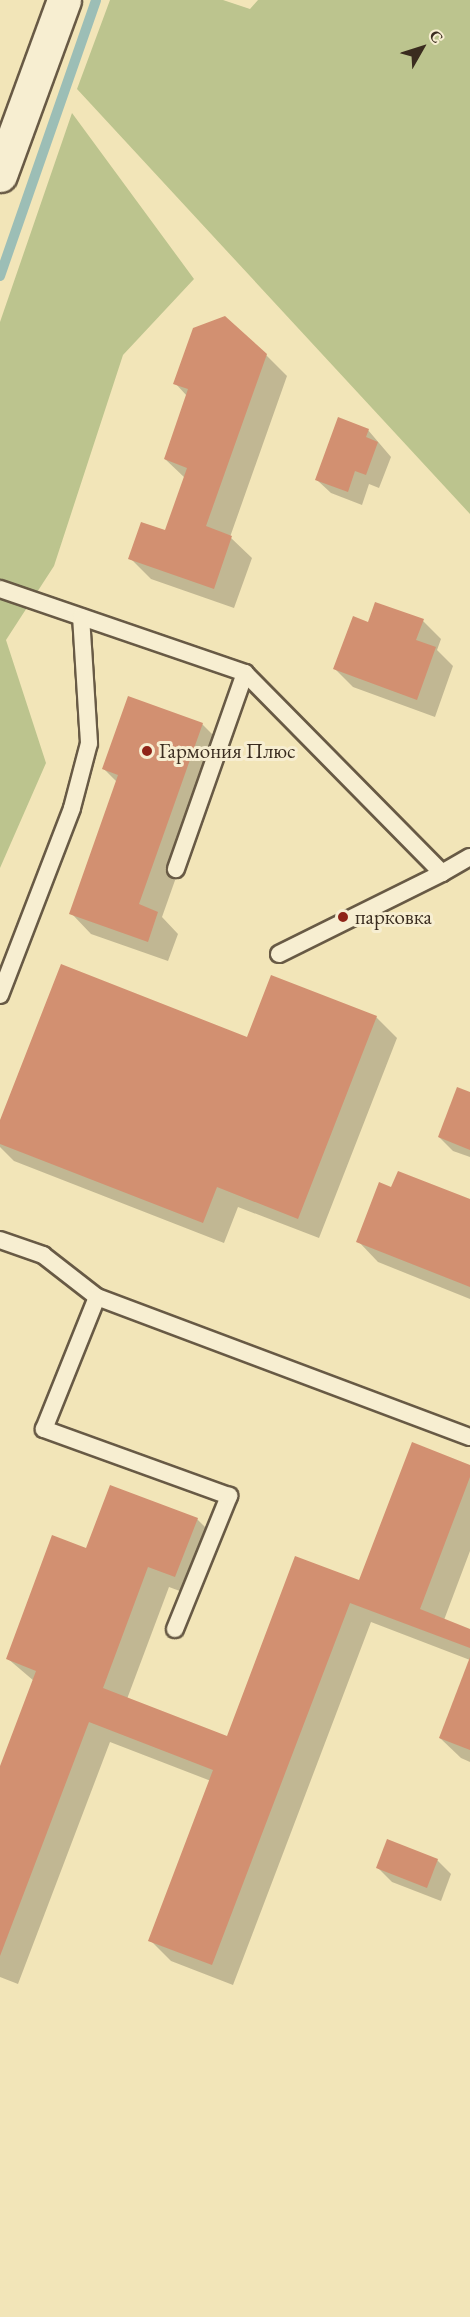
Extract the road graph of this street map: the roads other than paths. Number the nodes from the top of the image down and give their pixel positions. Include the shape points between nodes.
1 (64, 0) edge
2 (0, 175) edge
3 (0, 589) edge
4 (81, 616) junction
5 (245, 673) junction
6 (470, 858) edge
7 (176, 869) dead end
8 (442, 873) junction
9 (279, 954) dead end
10 (0, 995) edge
11 (0, 1240) edge
12 (97, 1297) junction
13 (470, 1437) edge
14 (175, 1629) dead end

1 - 2 main road
3 - 4 lane
4 - 5 lane
4 - 10 lane via 90,743 72,808
5 - 7 lane
5 - 8 lane
6 - 8 lane
8 - 9 lane
11 - 12 lane via 43,1255
12 - 13 lane
12 - 14 lane via 44,1429 229,1496

